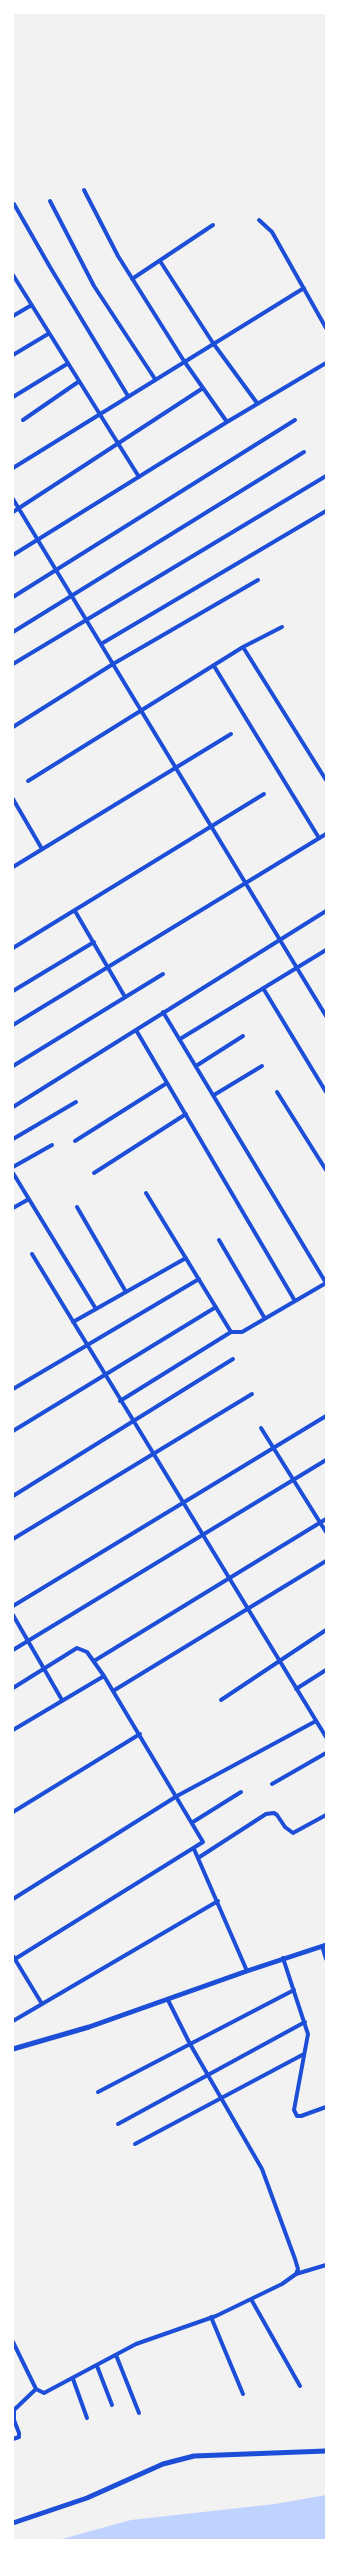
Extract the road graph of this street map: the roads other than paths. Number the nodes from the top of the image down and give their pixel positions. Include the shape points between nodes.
1 (84, 190) dead end
2 (50, 201) dead end
3 (14, 204) dead end
4 (259, 220) dead end
5 (213, 225) dead end
6 (160, 261) junction
7 (13, 275) edge
8 (132, 279) junction
9 (304, 288) junction
10 (30, 306) junction
11 (13, 316) edge
12 (326, 328) edge
13 (48, 334) junction
14 (213, 343) junction
15 (13, 355) edge
16 (184, 361) junction
17 (326, 363) edge
18 (67, 364) junction
19 (155, 379) junction
20 (78, 382) junction
21 (204, 388) junction
22 (128, 396) junction
23 (13, 397) edge
24 (257, 403) junction
25 (99, 414) junction
26 (23, 420) dead end
27 (296, 420) dead end
28 (227, 422) junction
29 (118, 443) junction
30 (304, 452) dead end
31 (13, 468) edge
32 (326, 476) edge
33 (139, 477) junction
34 (13, 499) edge
35 (19, 508) junction
36 (326, 511) edge
37 (13, 512) edge
38 (38, 540) junction
39 (13, 555) edge
40 (56, 570) junction
41 (258, 580) dead end
42 (72, 596) junction
43 (13, 597) edge
44 (86, 620) junction
45 (282, 627) dead end
46 (13, 632) edge
47 (101, 644) junction
48 (243, 647) junction
49 (13, 664) edge
50 (113, 664) junction
51 (214, 666) junction
52 (141, 710) junction
53 (13, 727) edge
54 (231, 734) dead end
55 (175, 767) junction
56 (326, 780) edge
57 (28, 781) dead end
58 (264, 794) dead end
59 (13, 799) edge
60 (211, 826) junction
61 (326, 834) edge
62 (319, 838) junction
63 (42, 849) junction
64 (13, 866) edge
65 (245, 884) junction
66 (75, 911) junction
67 (326, 911) edge
68 (280, 940) junction
69 (94, 942) junction
70 (13, 948) edge
71 (326, 950) edge
72 (108, 967) junction
73 (296, 968) junction
74 (163, 974) dead end
75 (263, 988) junction
76 (13, 991) edge
77 (125, 997) junction
78 (163, 1012) junction
79 (326, 1016) edge
80 (13, 1026) edge
81 (136, 1030) junction
82 (243, 1036) dead end
83 (180, 1039) junction
84 (13, 1066) edge
85 (196, 1066) junction
86 (262, 1066) dead end
87 (168, 1083) junction
88 (277, 1092) dead end
89 (326, 1092) edge
90 (214, 1095) junction
91 (76, 1102) dead end
92 (13, 1107) edge
93 (186, 1114) junction
94 (13, 1139) edge
95 (75, 1142) dead end
96 (52, 1145) dead end
97 (13, 1167) edge
98 (326, 1170) edge
99 (13, 1173) edge
100 (94, 1173) dead end
101 (146, 1193) dead end
102 (29, 1199) junction
103 (77, 1207) dead end
104 (13, 1208) edge
105 (219, 1240) dead end
106 (32, 1254) dead end
107 (186, 1258) junction
108 (199, 1279) junction
109 (126, 1292) junction
110 (295, 1301) junction
111 (216, 1307) junction
112 (96, 1309) junction
113 (264, 1318) junction
114 (73, 1322) junction
115 (231, 1332) junction
116 (87, 1346) junction
117 (234, 1359) dead end
118 (105, 1376) junction
119 (13, 1389) edge
120 (252, 1394) dead end
121 (120, 1401) junction
122 (326, 1416) edge
123 (133, 1423) junction
124 (261, 1428) dead end
125 (13, 1431) edge
126 (273, 1449) junction
127 (154, 1455) junction
128 (326, 1460) edge
129 (292, 1481) junction
130 (13, 1496) edge
131 (182, 1503) junction
132 (326, 1519) edge
133 (321, 1522) junction
134 (326, 1532) edge
135 (202, 1536) junction
136 (13, 1539) edge
137 (326, 1561) edge
138 (228, 1579) junction
139 (13, 1606) edge
140 (247, 1610) junction
141 (13, 1615) edge
142 (326, 1630) edge
143 (28, 1642) junction
144 (13, 1650) edge
145 (94, 1661) junction
146 (280, 1662) junction
147 (43, 1669) junction
148 (326, 1670) edge
149 (104, 1676) junction
150 (13, 1688) edge
151 (296, 1689) junction
152 (113, 1691) junction
153 (62, 1700) junction
154 (221, 1700) dead end
155 (316, 1721) junction
156 (13, 1730) edge
157 (140, 1734) junction
158 (326, 1737) edge
159 (326, 1753) edge
160 (272, 1784) dead end
161 (241, 1792) dead end
162 (177, 1796) junction
163 (13, 1812) edge
164 (326, 1815) edge
165 (193, 1822) junction
166 (194, 1849) junction
167 (198, 1858) junction
168 (13, 1899) edge
169 (218, 1901) junction
170 (324, 1946) edge
171 (14, 1958) edge
172 (283, 1958) junction
173 (326, 1959) edge
174 (247, 1970) junction
175 (294, 1990) junction
176 (168, 2000) junction
177 (42, 2004) junction
178 (13, 2021) edge
179 (305, 2022) junction
180 (190, 2044) junction
181 (13, 2048) edge
182 (304, 2054) junction
183 (208, 2074) junction
184 (98, 2092) dead end
185 (223, 2098) junction
186 (326, 2107) edge
187 (118, 2124) dead end
188 (135, 2144) dead end
189 (326, 2265) edge
190 (296, 2274) junction
191 (251, 2299) junction
192 (211, 2318) junction
193 (13, 2342) edge
194 (116, 2355) junction
195 (97, 2366) junction
196 (73, 2379) junction
197 (300, 2386) dead end
198 (36, 2389) junction
199 (243, 2394) dead end
200 (112, 2405) dead end
201 (139, 2413) dead end
202 (87, 2418) dead end
203 (13, 2439) edge
204 (326, 2451) edge
205 (13, 2523) edge

1 - 8 street
2 - 19 street via 94,286
3 - 22 street
4 - 9 street via 272,232
5 - 6 street
6 - 8 street
6 - 14 street
7 - 10 street
8 - 16 street
9 - 12 street
9 - 14 street
10 - 11 street
10 - 13 street
13 - 15 street
13 - 18 street
14 - 16 street
14 - 24 street
16 - 19 street
16 - 21 street
17 - 24 street
18 - 20 street
18 - 23 street
19 - 22 street
20 - 25 street
20 - 26 street
21 - 28 street
21 - 29 street
22 - 25 street
24 - 28 street
25 - 29 street
25 - 31 street
27 - 40 street
28 - 33 street
29 - 33 street
29 - 35 street
30 - 42 street
32 - 44 street
33 - 38 street
34 - 35 street
35 - 37 street
35 - 38 street
36 - 47 street
38 - 39 street
38 - 40 street
40 - 42 street
40 - 43 street
41 - 50 street
42 - 44 street
42 - 46 street
44 - 47 street
44 - 49 street
45 - 48 street
47 - 50 street
48 - 51 street
48 - 56 street
50 - 52 street
50 - 53 street
51 - 52 street
51 - 62 street
52 - 55 street
52 - 57 street
54 - 55 street
55 - 60 street
55 - 63 street
58 - 60 street
59 - 63 street
60 - 65 street
60 - 66 street
61 - 62 street
62 - 65 street
63 - 64 street
65 - 68 street
65 - 72 street
66 - 69 street
66 - 70 street
67 - 68 street
68 - 73 street
68 - 78 street
69 - 72 street
69 - 76 street
71 - 73 street
72 - 77 street
72 - 80 street
73 - 75 street
73 - 79 street
74 - 77 street
75 - 83 street
75 - 89 street
77 - 84 street
78 - 81 street
78 - 83 street
81 - 87 street
81 - 92 street
82 - 85 street
83 - 85 street
85 - 90 street
86 - 90 street
87 - 93 street
87 - 95 street
88 - 98 street
90 - 110 street via 326,1283
91 - 94 street
93 - 100 street
93 - 110 street
96 - 97 street
99 - 102 street
101 - 107 street
102 - 104 street
102 - 112 street
103 - 109 street
105 - 113 street
106 - 114 street
107 - 108 street
107 - 109 street
108 - 111 street
108 - 116 street
109 - 112 street
110 - 113 street
111 - 115 street
111 - 118 street
112 - 114 street
113 - 115 street via 242,1332
114 - 116 street
115 - 121 street
116 - 118 street
116 - 119 street
117 - 123 street
118 - 121 street
118 - 125 street
120 - 127 street
121 - 123 street
122 - 126 street
123 - 127 street
123 - 130 street
124 - 126 street
126 - 129 street
126 - 131 street
127 - 131 street
127 - 136 street
128 - 129 street
129 - 133 street
129 - 135 street
131 - 135 street
131 - 139 street
132 - 133 street
133 - 134 street
133 - 138 street
135 - 138 street
135 - 143 street
137 - 140 street
138 - 140 street
138 - 145 street
140 - 146 street
140 - 152 street
141 - 143 street
142 - 146 street
143 - 144 street
143 - 147 street
145 - 147 street via 82,1648 77,1648
145 - 149 street
146 - 151 street
146 - 154 street
147 - 150 street
147 - 153 street
148 - 151 street
149 - 152 street
149 - 153 street
151 - 155 street
152 - 157 street
153 - 156 street
155 - 158 street
155 - 162 street
157 - 162 street
157 - 163 street
159 - 160 street
161 - 165 street
162 - 165 street
162 - 168 street
164 - 167 street via 293,1833 274,1812 266,1814
165 - 166 street via 203,1842
166 - 167 street
166 - 171 street
167 - 169 street
169 - 174 street
169 - 177 street
170 - 172 street
170 - 173 street
171 - 177 street
172 - 174 street
172 - 175 street
174 - 176 street
175 - 179 street
175 - 180 street
176 - 180 street
176 - 181 street via 90,2027
177 - 178 street
179 - 182 street via 308,2034
179 - 183 street
180 - 183 street
180 - 184 street
182 - 185 street
182 - 186 street via 295,2114 301,2116
183 - 185 street
183 - 187 street
185 - 188 street
185 - 190 street via 262,2169 295,2259 298,2269
189 - 190 street
190 - 191 street
191 - 192 street
191 - 197 street
192 - 194 street via 148,2339
192 - 199 street
193 - 198 street
194 - 195 street
194 - 201 street
195 - 196 street
195 - 200 street
196 - 198 street via 44,2393
196 - 202 street
198 - 203 street via 14,2410 14,2420 20,2433 19,2438
204 - 205 street via 194,2456 163,2464 87,2498

